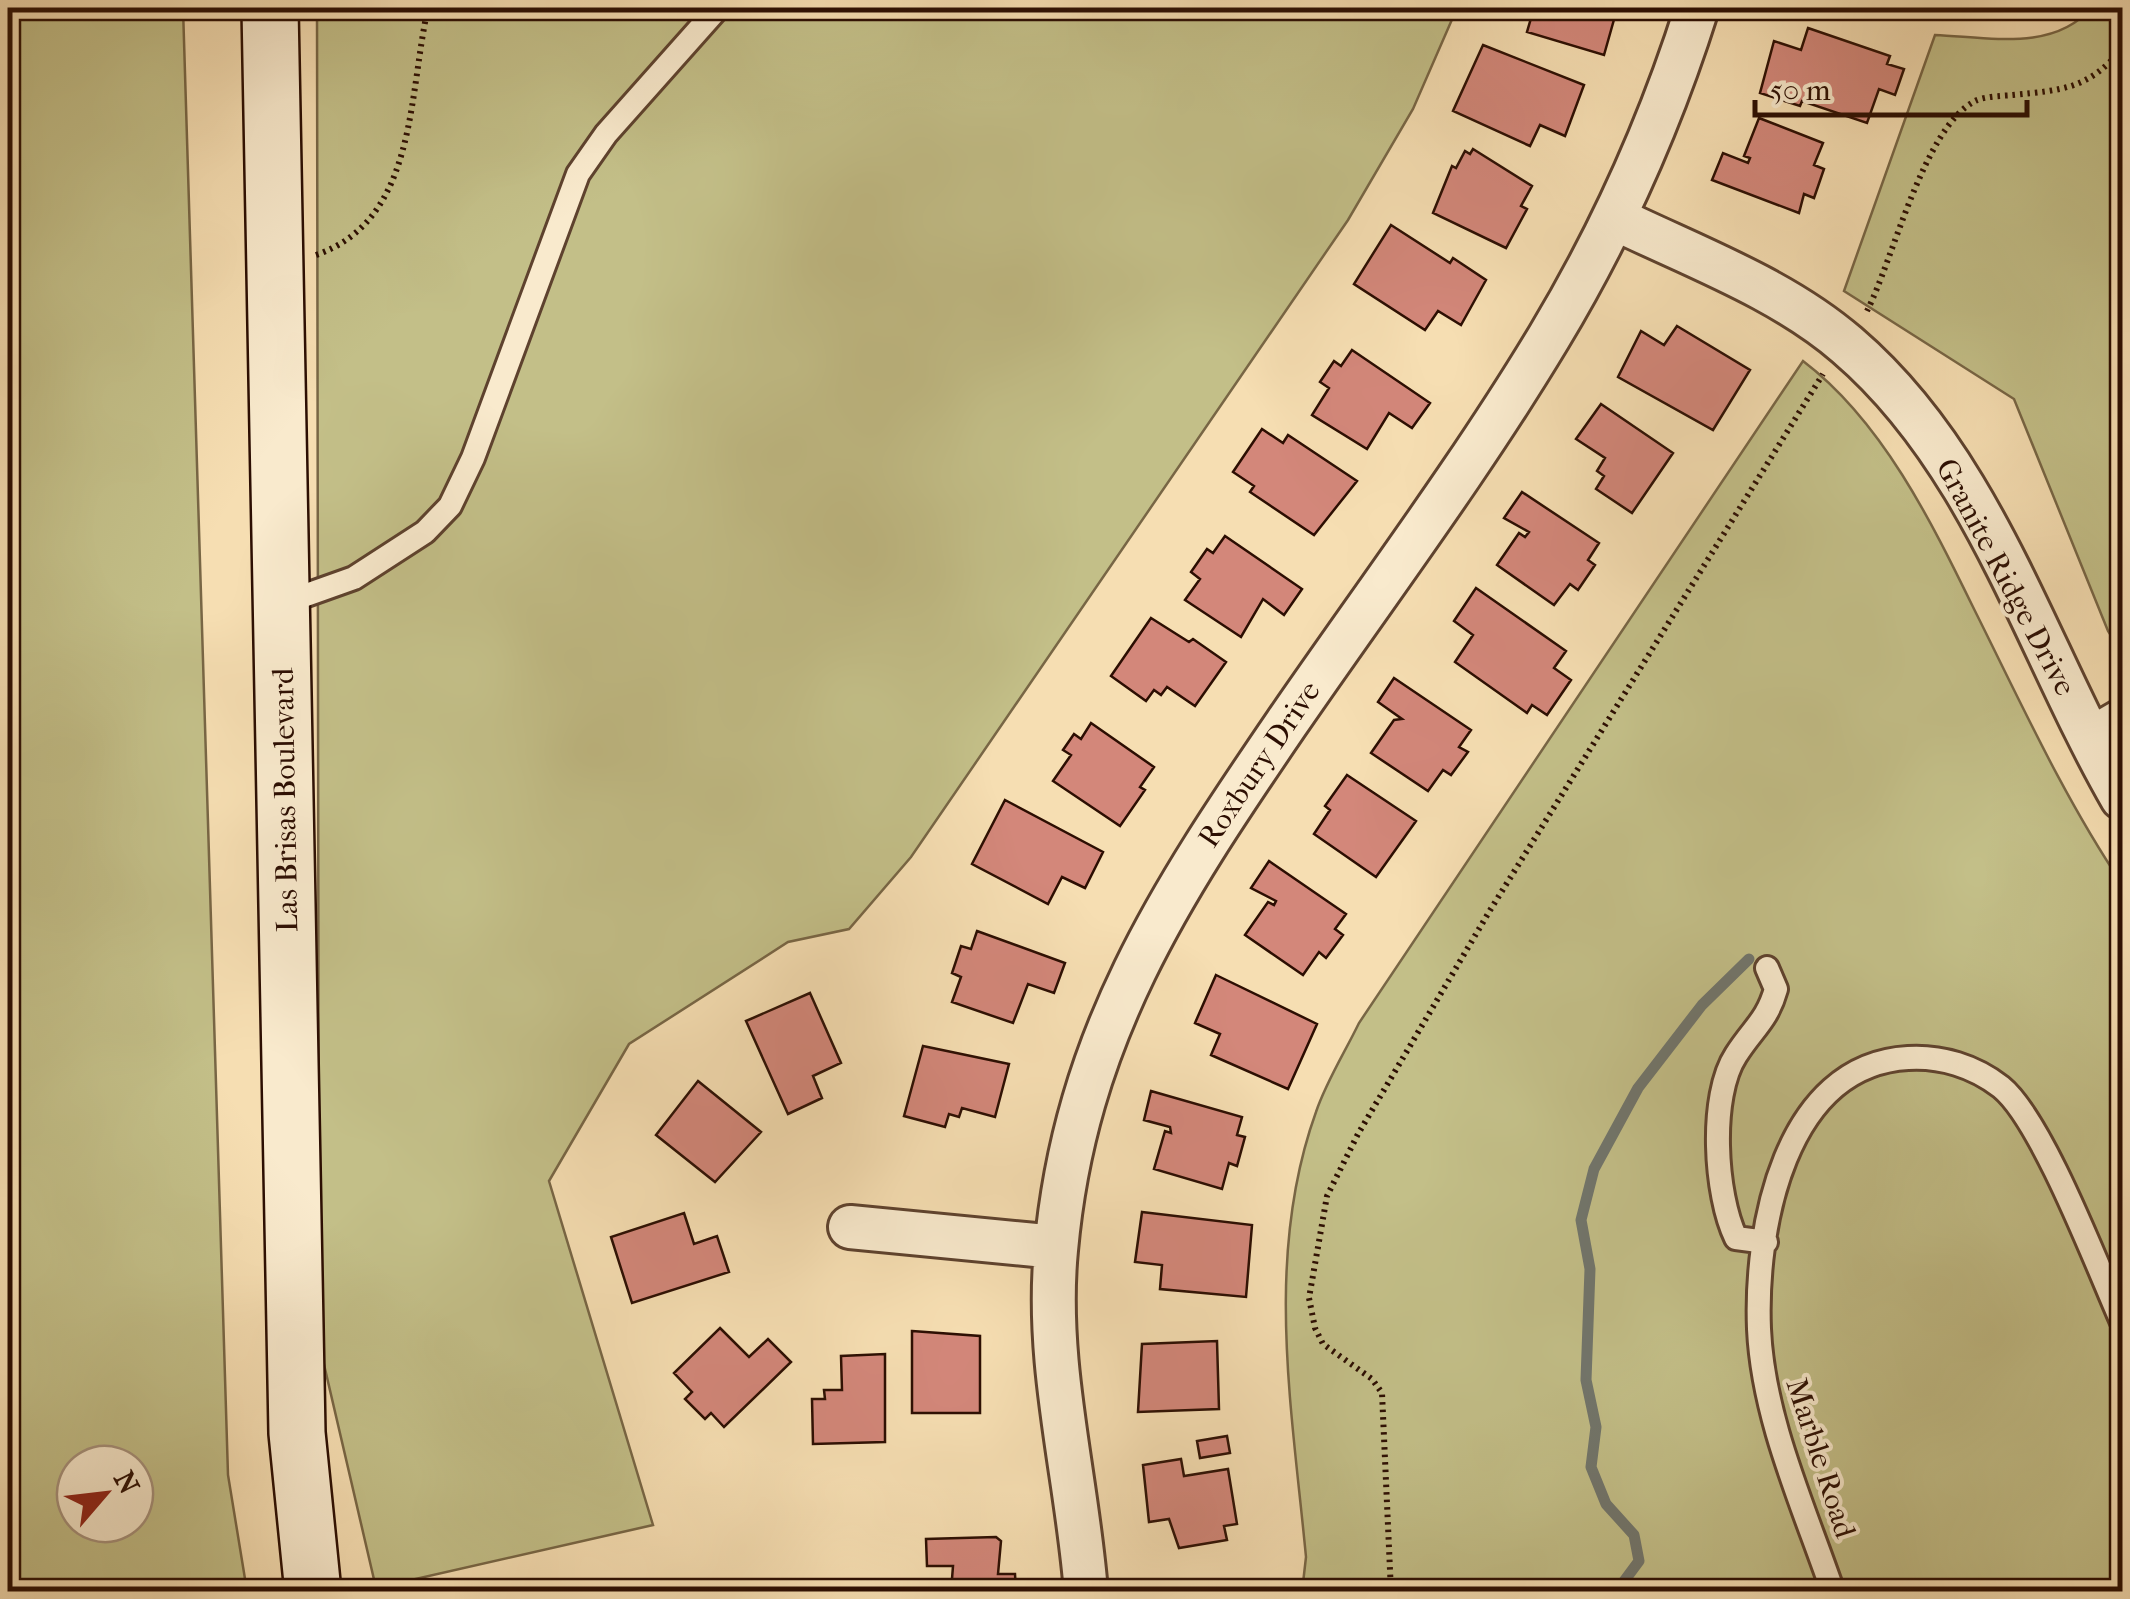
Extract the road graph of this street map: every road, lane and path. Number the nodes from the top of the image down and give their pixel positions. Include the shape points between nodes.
1 (270, 8) edge
2 (428, 8) edge
3 (718, 8) edge
4 (1697, 8) edge
5 (2122, 50) edge
6 (1614, 218) junction
7 (274, 262) junction
8 (1864, 316) dead end
9 (1826, 371) dead end
10 (281, 604) junction
11 (2122, 710) edge
12 (2086, 730) junction
13 (2122, 798) edge
14 (1767, 968) dead end
15 (850, 1227) dead end
16 (1766, 1242) junction
17 (1056, 1247) junction
18 (2122, 1322) edge
19 (313, 1592) edge
20 (1086, 1592) edge
21 (1391, 1592) edge
22 (1833, 1592) edge

1 - 7 street, Las Brisas Boulevard
2 - 7 path via 400,164 384,206 332,250
3 - 10 lane via 578,174 450,506 425,532 354,578
4 - 6 street, Roxbury Drive
5 - 8 path via 2092,80 1975,101 1952,122 1927,162
6 - 12 street, Granite Ridge Drive via 1800,312 1888,383 1970,496
6 - 17 street, Roxbury Drive via 1531,366 1168,900 1091,1076
7 - 10 street, Las Brisas Boulevard
9 - 21 path via 1480,926 1328,1196 1309,1298 1324,1344 1382,1392
10 - 19 street, Las Brisas Boulevard via 297,1432
11 - 12 lane
12 - 13 street, Granite Ridge Drive
14 - 16 lane via 1776,989 1768,1017 1734,1057 1718,1160 1724,1212 1736,1238
15 - 17 street
16 - 18 lane, Marble Road via 1781,1172 1812,1106 1865,1068 1930,1057 1967,1067 2002,1088 2027,1117
16 - 22 lane, Marble Road via 1761,1367
17 - 20 street, Roxbury Drive via 1056,1373

